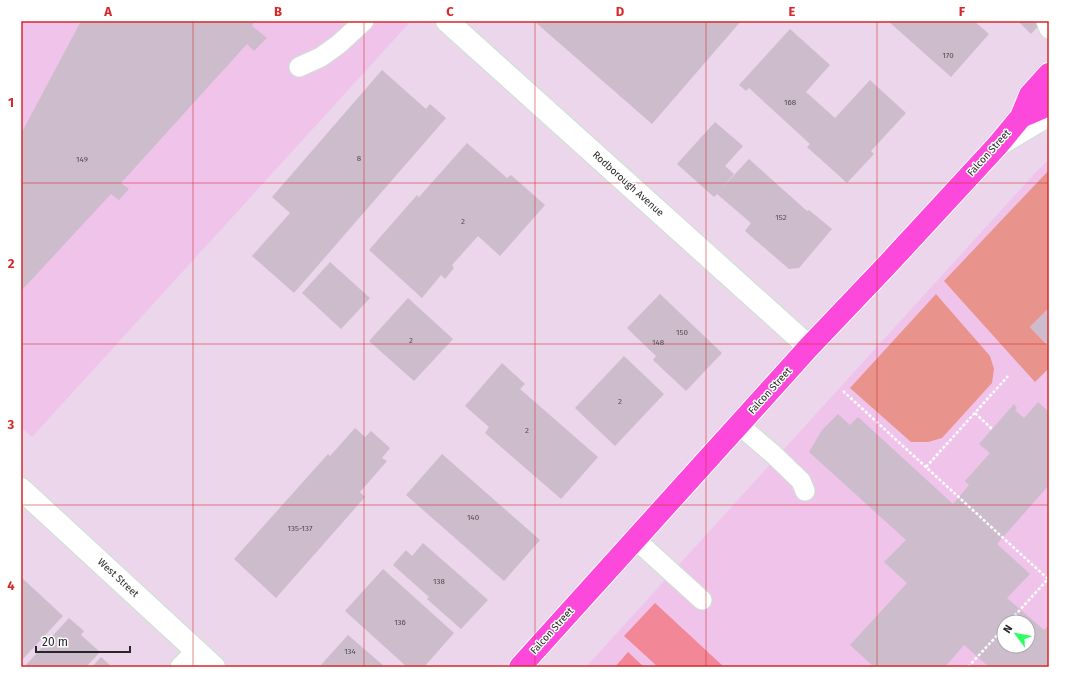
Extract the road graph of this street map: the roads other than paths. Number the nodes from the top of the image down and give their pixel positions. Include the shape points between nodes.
1 (364, 21) edge
2 (447, 21) edge
3 (1046, 21) edge
4 (1049, 29) edge
5 (299, 67) dead end
6 (1049, 74) edge
7 (1049, 101) edge
8 (1049, 115) edge
9 (1021, 117) junction
10 (997, 146) junction
11 (809, 348) junction
12 (739, 425) junction
13 (21, 489) edge
14 (805, 491) dead end
15 (635, 539) junction
16 (702, 600) dead end
17 (196, 650) junction
18 (180, 667) edge
19 (214, 667) edge
20 (520, 667) edge

1 - 5 lane via 339,44
2 - 11 street, Rodborough Avenue
3 - 4 lane
6 - 9 main road, Falcon Street via 1030,95
7 - 9 main road, Falcon Street via 1042,108
8 - 10 street
9 - 10 main road, Falcon Street
10 - 11 main road, Falcon Street
11 - 12 main road, Falcon Street
12 - 14 lane via 800,481
12 - 15 main road, Falcon Street
13 - 17 street, West Street
15 - 16 lane
15 - 20 main road, Falcon Street
17 - 18 lane
17 - 19 street, West Street

